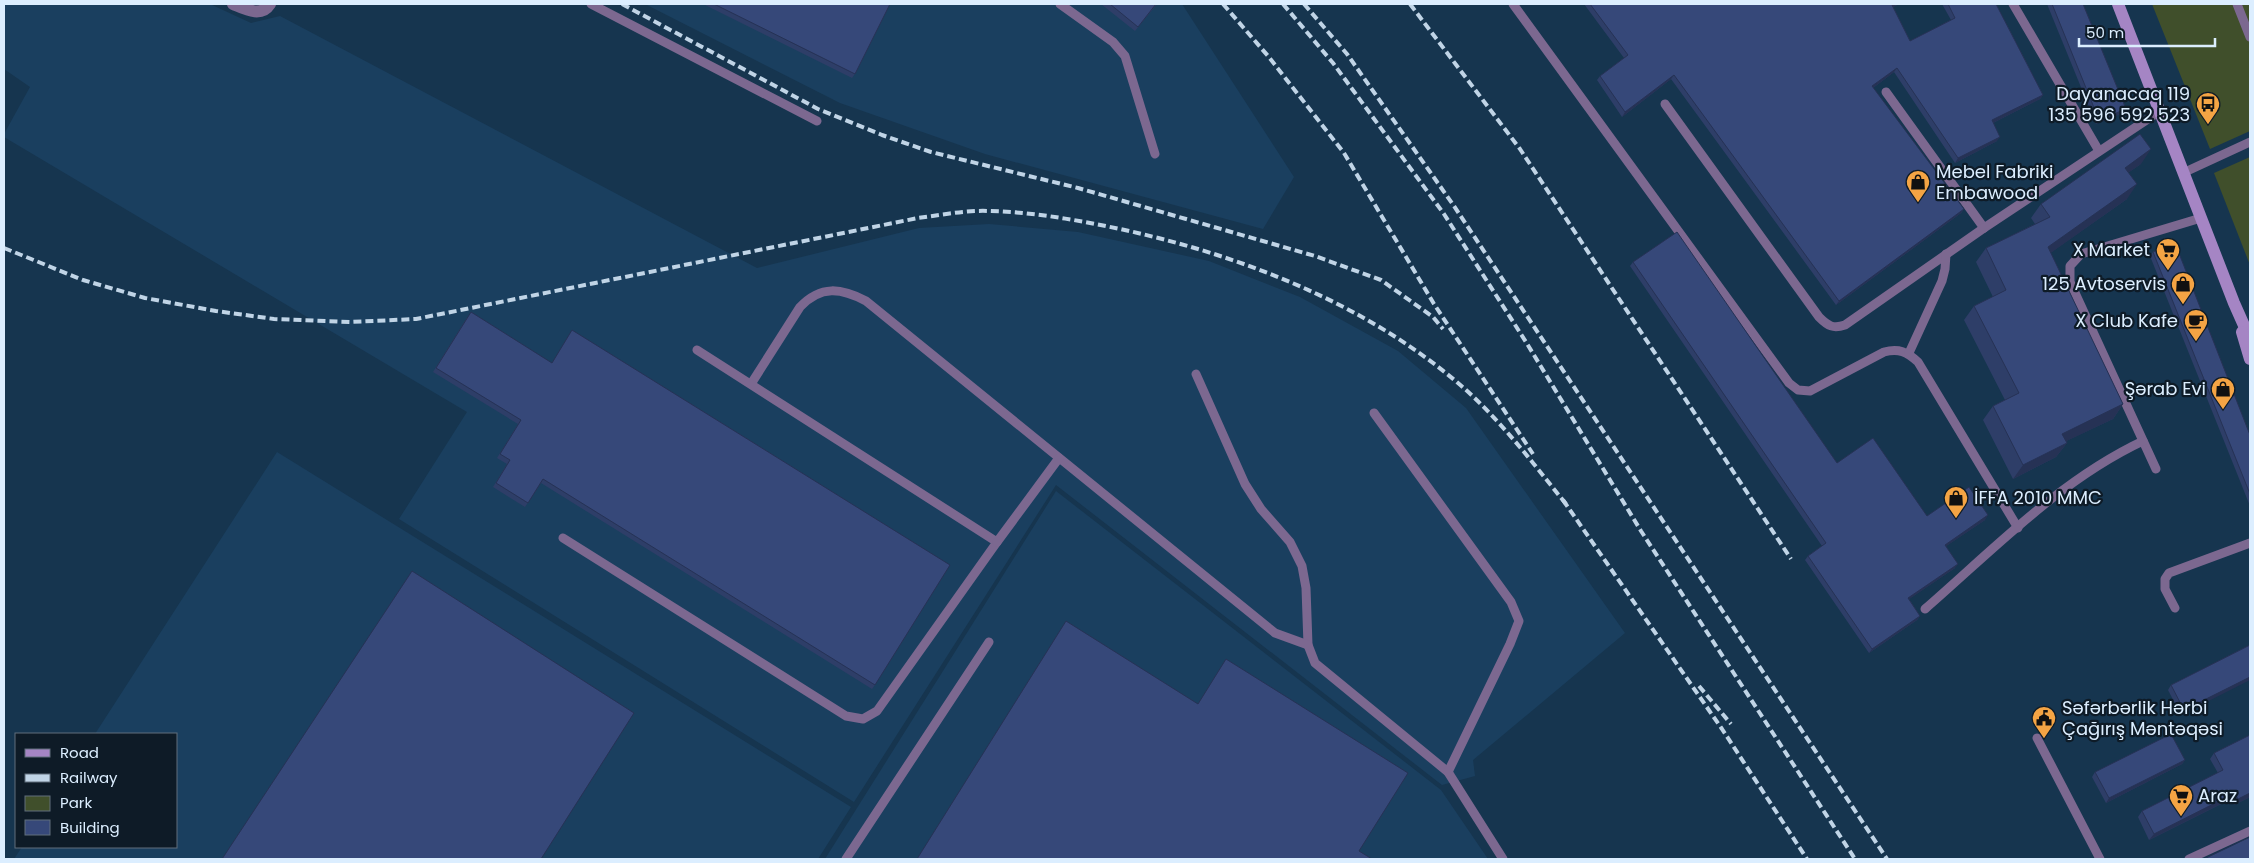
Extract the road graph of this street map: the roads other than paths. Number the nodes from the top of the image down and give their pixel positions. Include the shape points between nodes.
1 (233, 4) edge
2 (270, 4) edge
3 (591, 4) edge
4 (1060, 4) edge
5 (1513, 4) edge
6 (2012, 4) edge
7 (2118, 4) edge
8 (2237, 4) edge
9 (2250, 36) edge
10 (1886, 92) dead end
11 (1666, 104) dead end
12 (2160, 111) junction
13 (817, 121) dead end
14 (2250, 142) edge
15 (2099, 151) junction
16 (1155, 154) dead end
17 (2185, 172) junction
18 (2201, 218) junction
19 (1984, 228) junction
20 (1946, 254) junction
21 (2234, 303) junction
22 (2250, 331) edge
23 (2250, 339) edge
24 (697, 350) dead end
25 (1909, 353) junction
26 (2250, 359) edge
27 (1196, 374) dead end
28 (751, 384) junction
29 (1374, 414) dead end
30 (2143, 441) junction
31 (1058, 458) junction
32 (2156, 468) dead end
33 (2018, 528) junction
34 (563, 538) dead end
35 (997, 542) junction
36 (2250, 543) edge
37 (2175, 608) dead end
38 (1925, 609) dead end
39 (989, 642) dead end
40 (1308, 645) junction
41 (2037, 738) dead end
42 (1448, 772) junction
43 (2250, 831) edge
44 (846, 859) edge
45 (1503, 859) edge
46 (2100, 859) edge
47 (2189, 859) edge

1 - 2 street via 252,12
3 - 13 lane
4 - 16 lane via 1113,42 1125,56
5 - 25 lane via 1789,383 1798,390 1810,392 1884,352 1895,349
6 - 15 lane
7 - 12 main road
8 - 9 lane
10 - 19 lane
11 - 20 lane via 1827,325 1835,328 1845,325
12 - 15 lane
12 - 17 main road
14 - 17 lane
15 - 19 lane
17 - 18 main road
18 - 21 main road
18 - 30 lane via 2081,254 2070,266 2070,282
19 - 20 lane
20 - 25 lane via 1942,281
21 - 22 main road
21 - 23 main road
21 - 26 main road
24 - 28 lane
25 - 33 lane via 1918,362
27 - 40 lane via 1245,484 1261,509 1290,542 1302,566
28 - 31 lane via 810,296 825,291 849,292 866,301
28 - 35 lane
29 - 42 lane via 1511,602 1519,622
30 - 32 lane
30 - 33 lane via 2096,466
31 - 35 lane
31 - 40 lane via 1275,633
33 - 38 lane
34 - 35 lane via 846,716 863,719 877,711
36 - 37 lane via 2169,573 2165,589
39 - 44 lane
40 - 42 lane via 1315,663
41 - 46 lane
42 - 45 lane
43 - 47 lane

